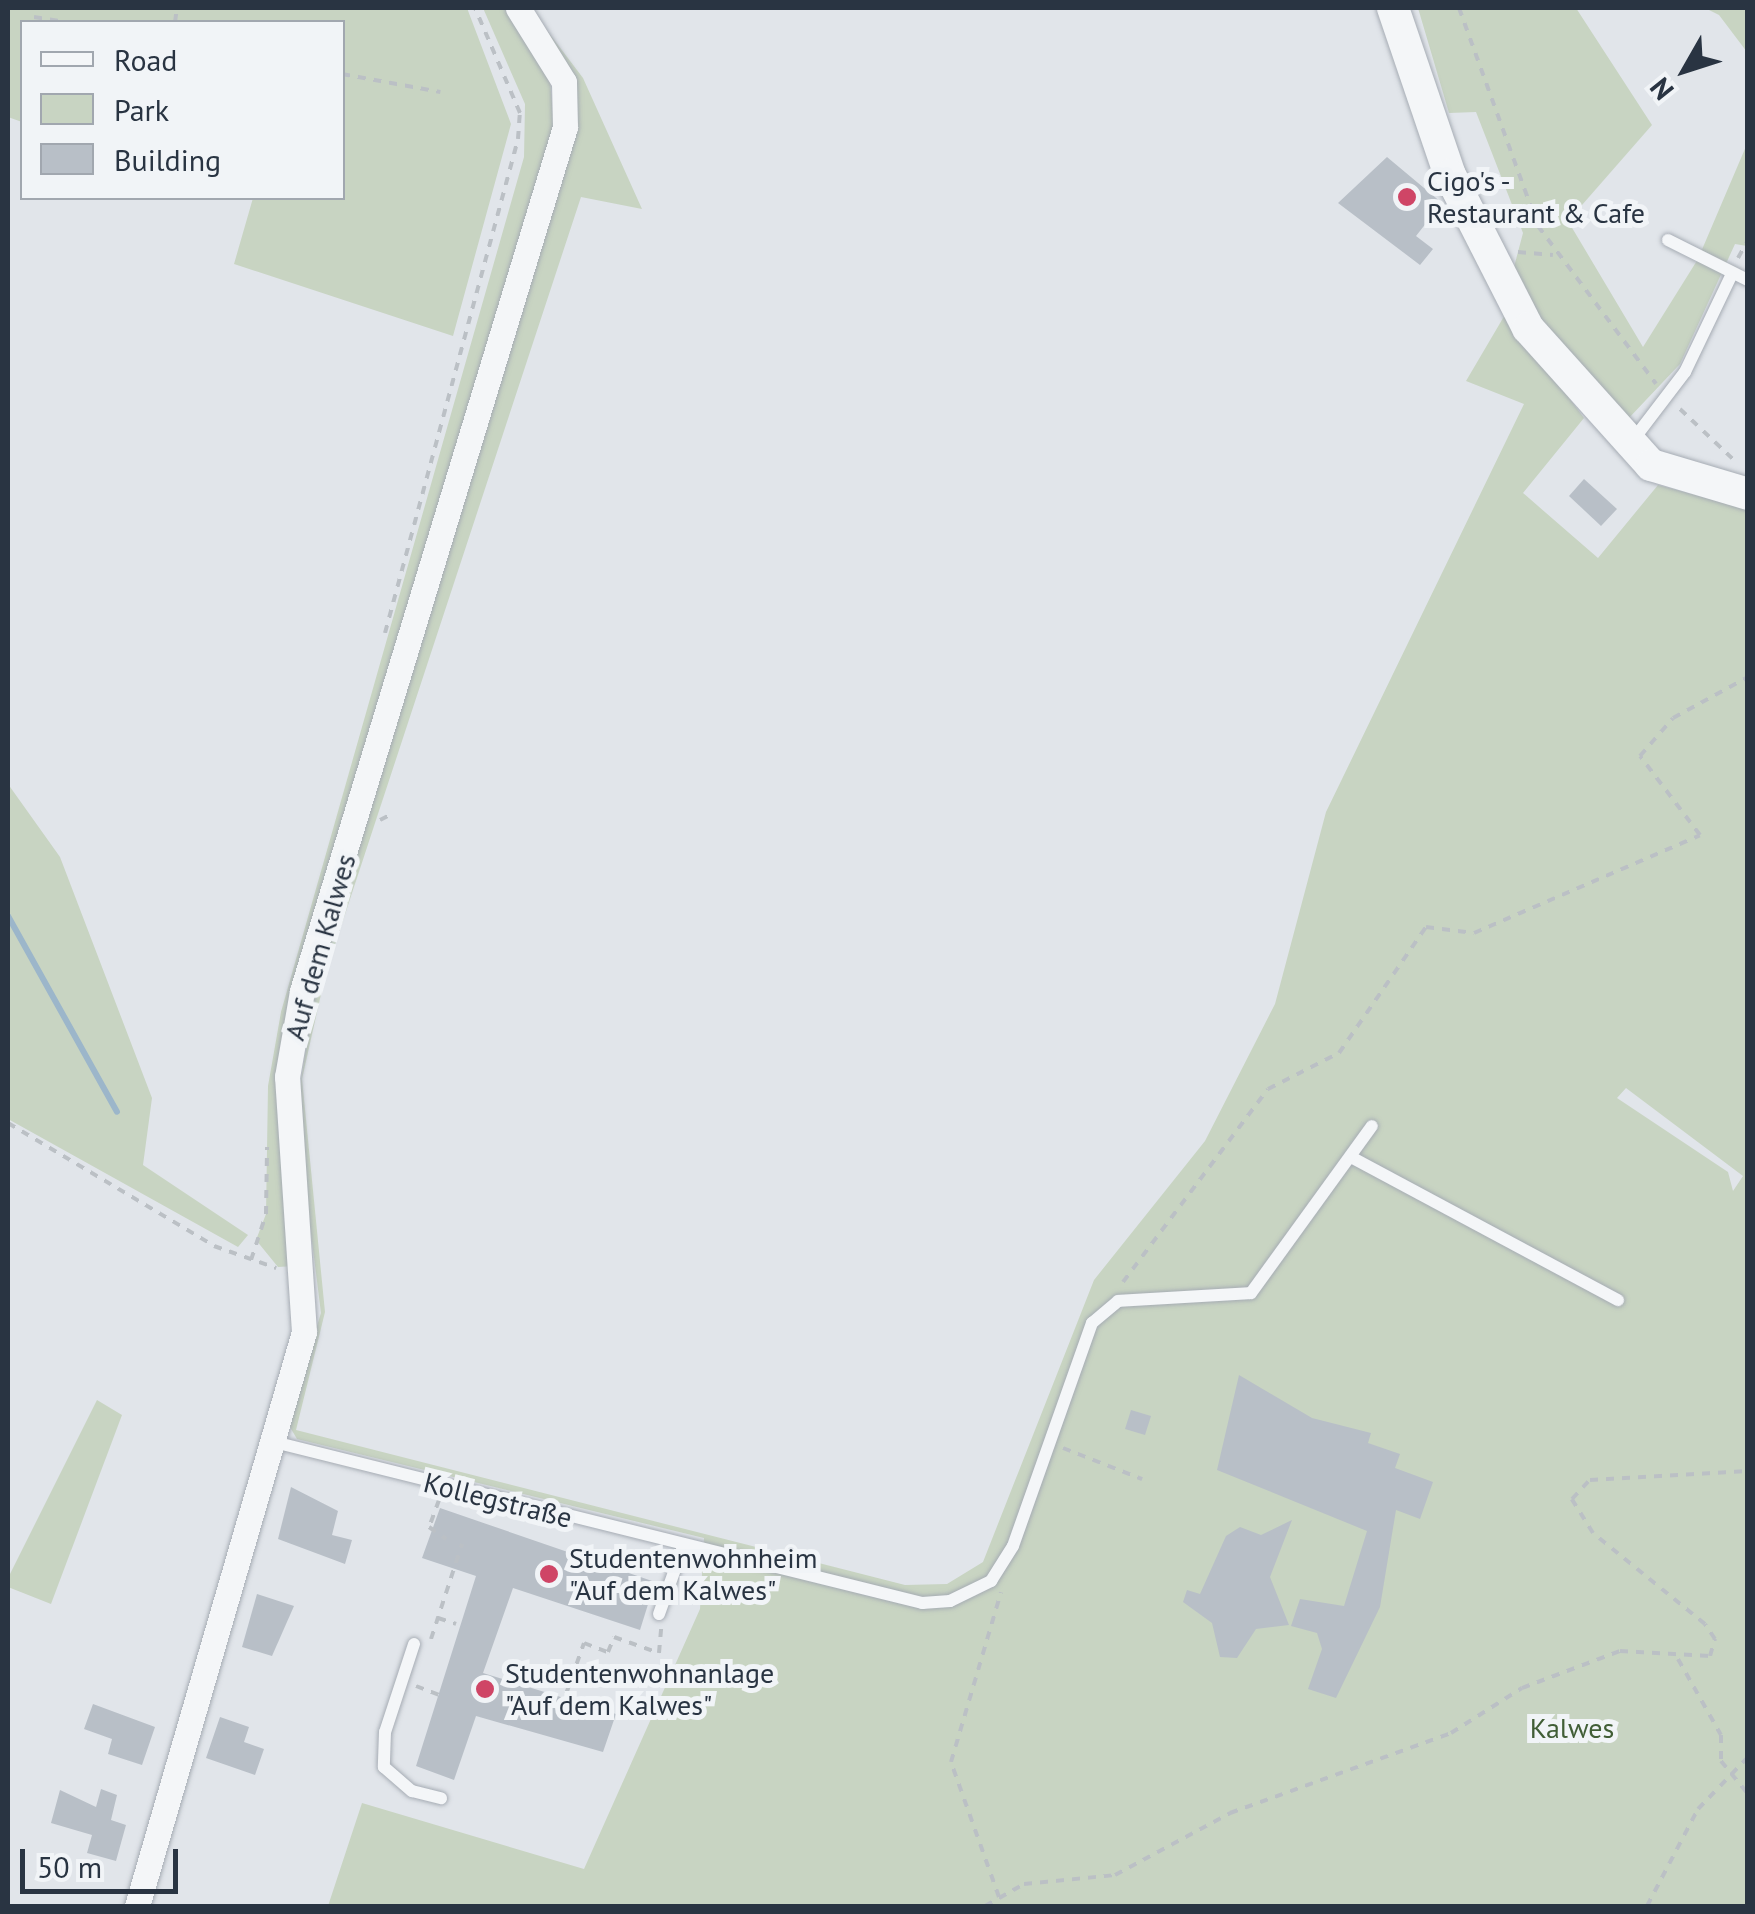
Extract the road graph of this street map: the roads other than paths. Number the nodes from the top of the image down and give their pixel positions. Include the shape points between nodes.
1 (518, 8) edge
2 (1392, 8) edge
3 (1668, 240) dead end
4 (1731, 276) junction
5 (1748, 280) edge
6 (1628, 446) junction
7 (1748, 494) edge
8 (1372, 1126) dead end
9 (1351, 1157) junction
10 (1618, 1300) dead end
11 (274, 1442) junction
12 (684, 1544) junction
13 (660, 1614) road end
14 (414, 1644) dead end
15 (441, 1798) dead end
16 (137, 1906) edge

1 - 11 street, Auf dem Kalwes via 564,82 565,127 302,990 286,1077 307,1303
2 - 6 street via 1419,100 1502,286 1578,394
3 - 4 lane
4 - 5 lane
4 - 6 lane via 1668,396
6 - 7 street via 1651,465
8 - 9 lane
9 - 10 lane
9 - 12 lane, Kollegstraße via 1251,1293 1126,1301 1102,1312 992,1580 950,1602 922,1603
11 - 12 lane, Kollegstraße
11 - 16 street, Auf dem Kalwes
12 - 13 lane
14 - 15 lane via 385,1732 384,1767 412,1791

